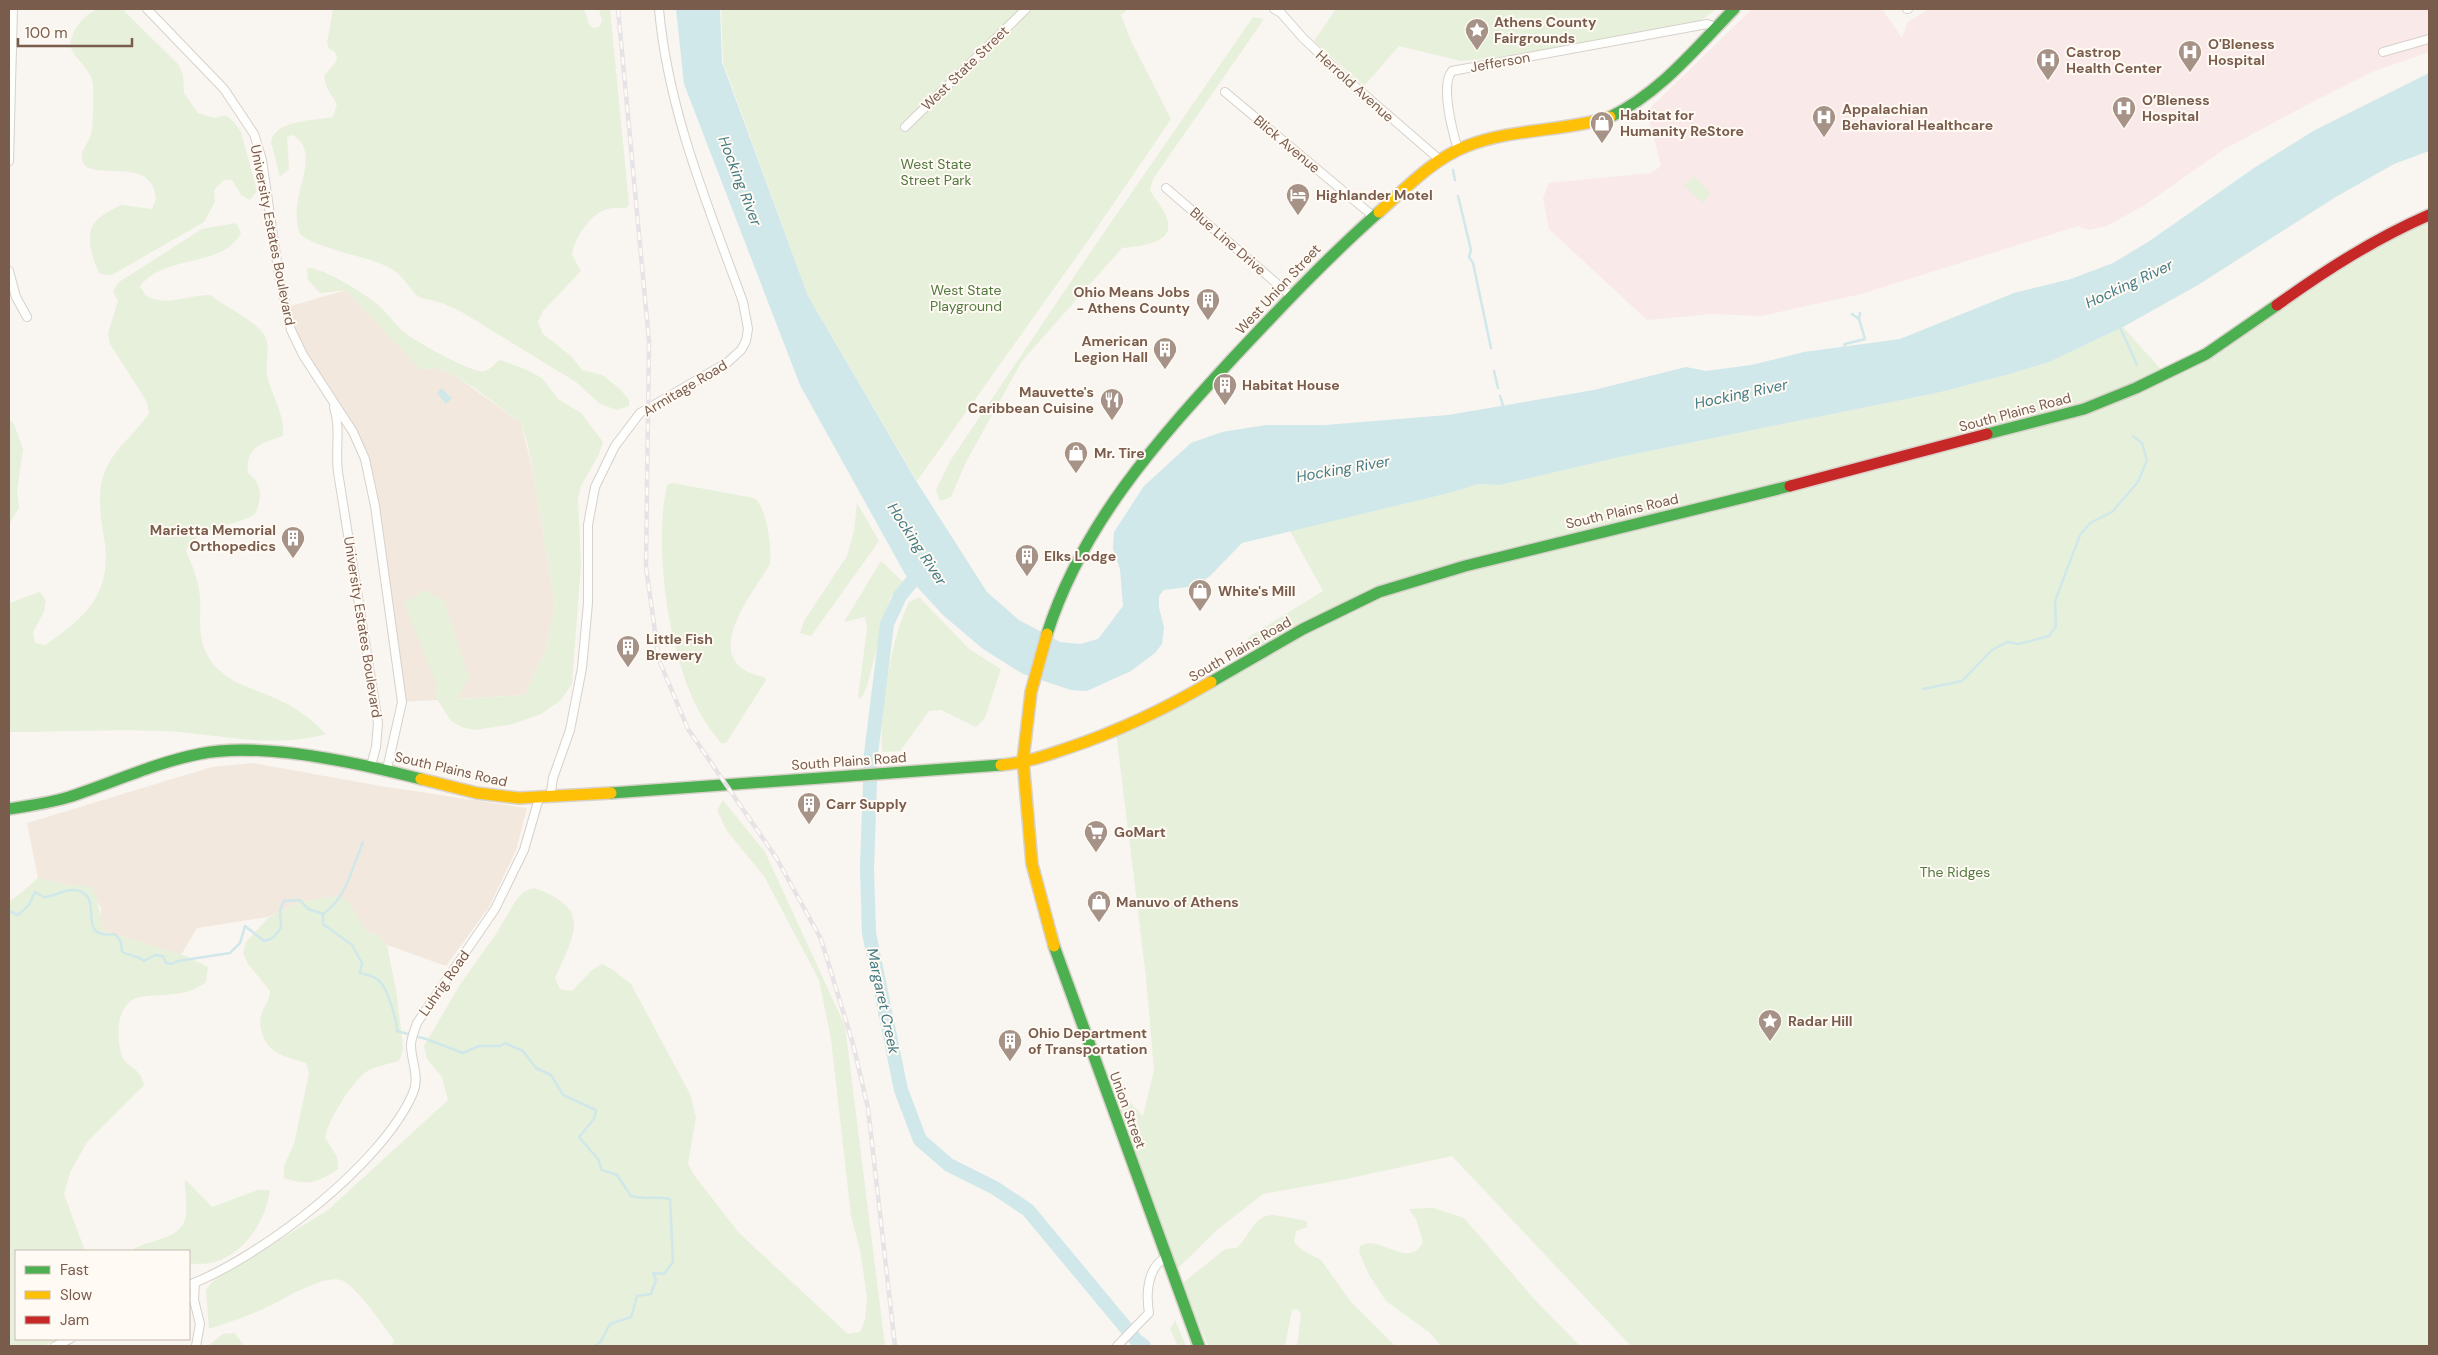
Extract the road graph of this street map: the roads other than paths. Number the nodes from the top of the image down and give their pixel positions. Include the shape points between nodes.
1 (13, 9) edge
2 (147, 9) edge
3 (659, 9) edge
4 (1026, 9) edge
5 (1274, 9) edge
6 (1734, 9) edge
7 (1716, 27) junction
8 (2429, 39) edge
9 (2383, 52) dead end
10 (1225, 92) dead end
11 (905, 127) dead end
12 (1458, 150) junction
13 (1440, 160) junction
14 (9, 161) edge
15 (1166, 188) dead end
16 (2429, 215) edge
17 (1373, 216) junction
18 (9, 271) edge
19 (1290, 295) junction
20 (27, 317) dead end
21 (333, 400) junction
22 (1022, 762) junction
23 (371, 766) junction
24 (387, 769) junction
25 (544, 798) junction
26 (9, 809) edge
27 (1165, 1258) junction
28 (192, 1284) edge
29 (68, 1340) edge
30 (55, 1346) edge
31 (196, 1346) edge
32 (1117, 1346) edge
33 (1199, 1346) edge

1 - 14 street
2 - 21 street, University Estates Boulevard via 224,89 254,134 264,170 287,318 303,354
3 - 25 street, Armitage Road via 674,103 742,302 748,329 745,344 728,362 640,413 615,446 601,472 593,494 588,525 588,603 582,668 570,730
4 - 11 street, West State Street
5 - 13 street, Herrold Avenue via 1343,76
6 - 7 main road, West Union Street
7 - 12 main road, West Union Street via 1640,100 1623,111 1587,123 1493,138
7 - 12 street, Jefferson via 1707,24 1452,71 1448,80 1449,112
8 - 9 street
10 - 17 street, Blick Avenue
12 - 13 main road, West Union Street
13 - 17 main road, West Union Street
15 - 19 street, Blue Line Drive
16 - 22 main road, South Plains Road via 2344,258 2206,354 2084,410 1415,580 1355,602 1140,722
17 - 19 main road, West Union Street
18 - 20 street via 12,286
19 - 22 main road, West Union Street via 1126,481 1090,536 1070,573 1038,662
21 - 23 street, University Estates Boulevard via 339,429 336,458 378,724
21 - 24 street, University Estates Boulevard via 363,452 375,506 402,702
22 - 25 main road, South Plains Road
22 - 27 main road, Union Street via 1033,870 1050,934
23 - 24 main road, South Plains Road
23 - 26 main road, South Plains Road via 268,752 213,752 168,762 59,799
24 - 25 main road, South Plains Road via 477,793
25 - 28 street, Luhrig Road via 524,850 495,909 430,1001 415,1030 411,1044 416,1081 405,1109 372,1154 339,1187 230,1265
27 - 32 street via 1156,1263 1151,1272 1149,1313
27 - 33 main road, Union Street
28 - 31 street via 200,1324
29 - 30 street

